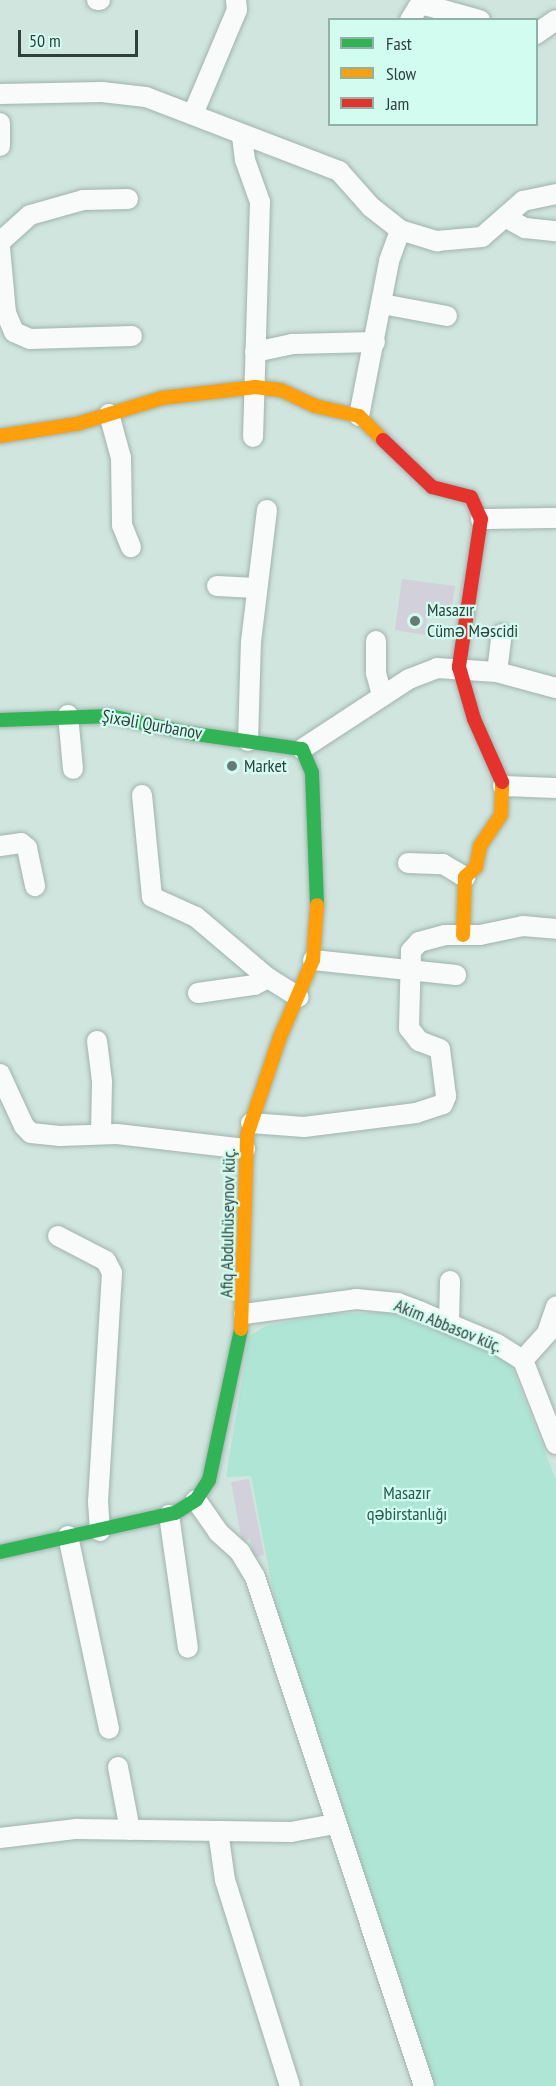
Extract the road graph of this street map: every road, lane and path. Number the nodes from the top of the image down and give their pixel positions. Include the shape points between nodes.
1 (236, 0) edge
2 (411, 18) edge
3 (473, 18) edge
4 (556, 20) edge
5 (538, 33) edge
6 (0, 94) edge
7 (193, 114) junction
8 (0, 123) edge
9 (242, 136) junction
10 (0, 146) edge
11 (556, 194) edge
12 (128, 199) dead end
13 (505, 217) junction
14 (400, 230) junction
15 (556, 231) edge
16 (0, 242) edge
17 (0, 248) edge
18 (0, 255) edge
19 (382, 304) junction
20 (447, 316) dead end
21 (132, 336) dead end
22 (375, 342) junction
23 (255, 352) junction
24 (255, 387) junction
25 (109, 414) junction
26 (359, 416) junction
27 (0, 436) edge
28 (253, 437) dead end
29 (267, 510) dead end
30 (556, 518) edge
31 (481, 519) junction
32 (131, 547) dead end
33 (217, 586) dead end
34 (256, 588) junction
35 (502, 634) dead end
36 (376, 641) dead end
37 (459, 667) junction
38 (497, 672) junction
39 (556, 688) edge
40 (382, 696) junction
41 (68, 715) junction
42 (0, 720) edge
43 (248, 741) junction
44 (302, 749) junction
45 (73, 769) dead end
46 (503, 786) junction
47 (556, 788) edge
48 (142, 795) dead end
49 (0, 846) edge
50 (408, 863) dead end
51 (465, 877) junction
52 (35, 886) dead end
53 (556, 929) edge
54 (464, 935) junction
55 (313, 960) junction
56 (407, 971) junction
57 (456, 975) dead end
58 (268, 978) junction
59 (198, 993) dead end
60 (298, 997) junction
61 (97, 1041) dead end
62 (0, 1074) edge
63 (0, 1114) edge
64 (251, 1124) junction
65 (24, 1126) junction
66 (101, 1133) junction
67 (245, 1149) junction
68 (58, 1236) dead end
69 (450, 1281) dead end
70 (556, 1307) edge
71 (244, 1314) junction
72 (449, 1323) junction
73 (523, 1360) junction
74 (554, 1435) edge
75 (196, 1500) junction
76 (169, 1515) junction
77 (100, 1531) junction
78 (68, 1536) junction
79 (0, 1552) edge
80 (188, 1648) dead end
81 (110, 1729) dead end
82 (118, 1767) dead end
83 (335, 1824) junction
84 (130, 1830) junction
85 (218, 1831) junction
86 (0, 1838) edge
87 (290, 2086) edge
88 (423, 2086) edge

1 - 7 street via 237,10
2 - 3 street via 418,7 425,5
4 - 5 street
6 - 7 street via 124,94 146,97
7 - 9 street
8 - 10 street
9 - 14 street via 339,171 371,207
9 - 23 street via 245,160 260,202
11 - 13 street via 523,201
12 - 16 street via 83,200 41,211 30,215
13 - 14 street via 482,237 465,240 438,240
13 - 15 street via 525,228
14 - 19 street via 389,261
17 - 18 street
18 - 21 street via 6,313 14,332 22,337
19 - 20 street
19 - 22 street
22 - 23 street via 293,344
22 - 26 street
23 - 24 street
24 - 25 street via 162,398
24 - 26 street via 281,390 315,406
24 - 28 street
25 - 27 street via 77,424
25 - 32 street via 121,458 122,525
26 - 31 street via 432,487 471,497
29 - 34 street
30 - 31 street
31 - 37 street
33 - 34 street
34 - 43 street
35 - 38 street
36 - 40 street via 376,673
37 - 38 street
37 - 40 street via 422,672
37 - 46 street via 474,719 497,762
38 - 39 street
40 - 44 street
41 - 42 street, Şixəli Qurbanov
41 - 43 street, Şixəli Qurbanov via 111,716
41 - 45 street
43 - 44 street, Şixəli Qurbanov
44 - 55 street, Afiq Abdulhüseynov küç. via 312,773 317,918
46 - 47 street
46 - 51 street via 501,815 480,846 476,867
48 - 58 street via 152,897 196,917
49 - 52 street via 21,843 27,848
50 - 51 street via 443,864
51 - 54 street
53 - 54 street via 523,926
54 - 56 street via 419,942 411,951
55 - 56 street
55 - 60 street, Afiq Abdulhüseynov küç.
56 - 57 street
56 - 64 street via 409,1028 419,1041 440,1048 446,1096 443,1104 416,1113 304,1127
58 - 59 street via 254,985
58 - 60 street
60 - 64 street, Afiq Abdulhüseynov küç.
61 - 66 street via 102,1081
62 - 65 street
63 - 65 street
64 - 67 street, Afiq Abdulhüseynov küç.
65 - 66 street via 44,1136
66 - 67 street
67 - 71 street, Afiq Abdulhüseynov küç.
68 - 77 street via 106,1261 112,1273 98,1503
69 - 72 street
70 - 73 street via 548,1333
71 - 72 street, Akim Abbasov küç. via 317,1302 377,1300 398,1303
71 - 75 street, Afiq Abdulhüseynov küç. via 214,1467
72 - 73 street, Akim Abbasov küç.
73 - 74 street, Akim Abbasov küç.
75 - 76 street
75 - 83 street via 218,1532 240,1552 255,1577
76 - 77 street
76 - 80 street
77 - 78 street
78 - 79 street
78 - 81 street
82 - 84 street
83 - 85 street via 291,1832
83 - 88 street
84 - 85 street
84 - 86 street via 76,1829
85 - 87 street via 225,1880

